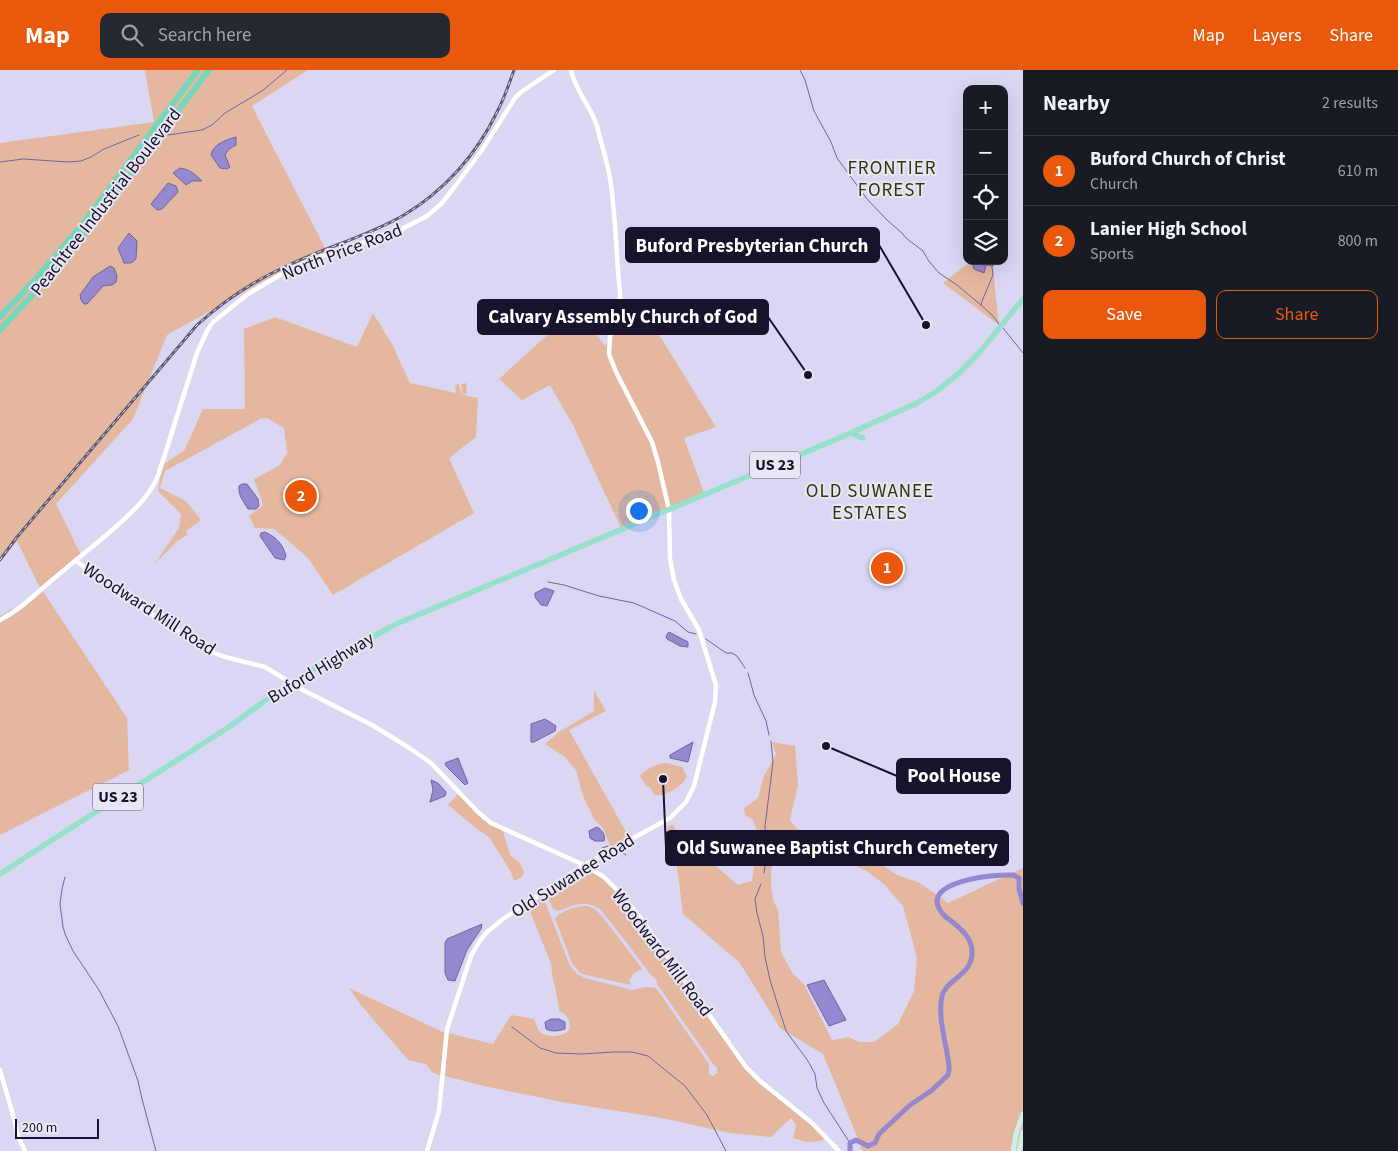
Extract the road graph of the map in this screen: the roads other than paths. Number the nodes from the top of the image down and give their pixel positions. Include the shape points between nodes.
1 (198, 70) edge
2 (209, 70) edge
3 (554, 70) edge
4 (571, 70) edge
5 (1023, 299) edge
6 (0, 317) edge
7 (0, 330) edge
8 (851, 433) junction
9 (863, 438) dead end
10 (668, 510) junction
11 (76, 561) junction
12 (0, 620) edge
13 (292, 684) junction
14 (584, 864) junction
15 (0, 874) edge
16 (0, 1070) edge
17 (1023, 1114) edge
18 (1023, 1132) edge
19 (25, 1151) edge
20 (427, 1151) edge
21 (839, 1151) edge
22 (1013, 1151) edge
23 (1018, 1151) edge

1 - 6 highway, Peachtree Industrial Boulevard via 81,226
2 - 7 highway, Peachtree Industrial Boulevard via 88,231
3 - 11 street, North Price Road via 515,98 453,189 427,216 398,232 292,268 248,294 213,322 197,353 156,482 140,503
4 - 10 street, Old Suwanee Road via 596,123 612,192 620,302 610,337 609,354 652,442
5 - 8 main road, US 23 via 979,353 950,381 917,404
8 - 9 main road
8 - 10 main road, US 23
10 - 13 main road, Buford Highway / US 23 via 396,624
10 - 14 street, Old Suwanee Road via 674,580 699,630 716,685 715,702 694,786 683,806 667,820
11 - 12 street, North Price Road via 21,608
11 - 13 street, Woodward Mill Road via 214,653 265,667
13 - 14 street, Woodward Mill Road via 372,726 431,763 491,823
13 - 15 main road, Buford Highway / US 23
14 - 20 street, Old Suwanee Road via 499,923 479,942 471,956 447,1029 439,1111
14 - 21 street, Woodward Mill Road via 610,883 639,916 746,1067 812,1123
16 - 19 street
17 - 22 main road
18 - 23 main road

